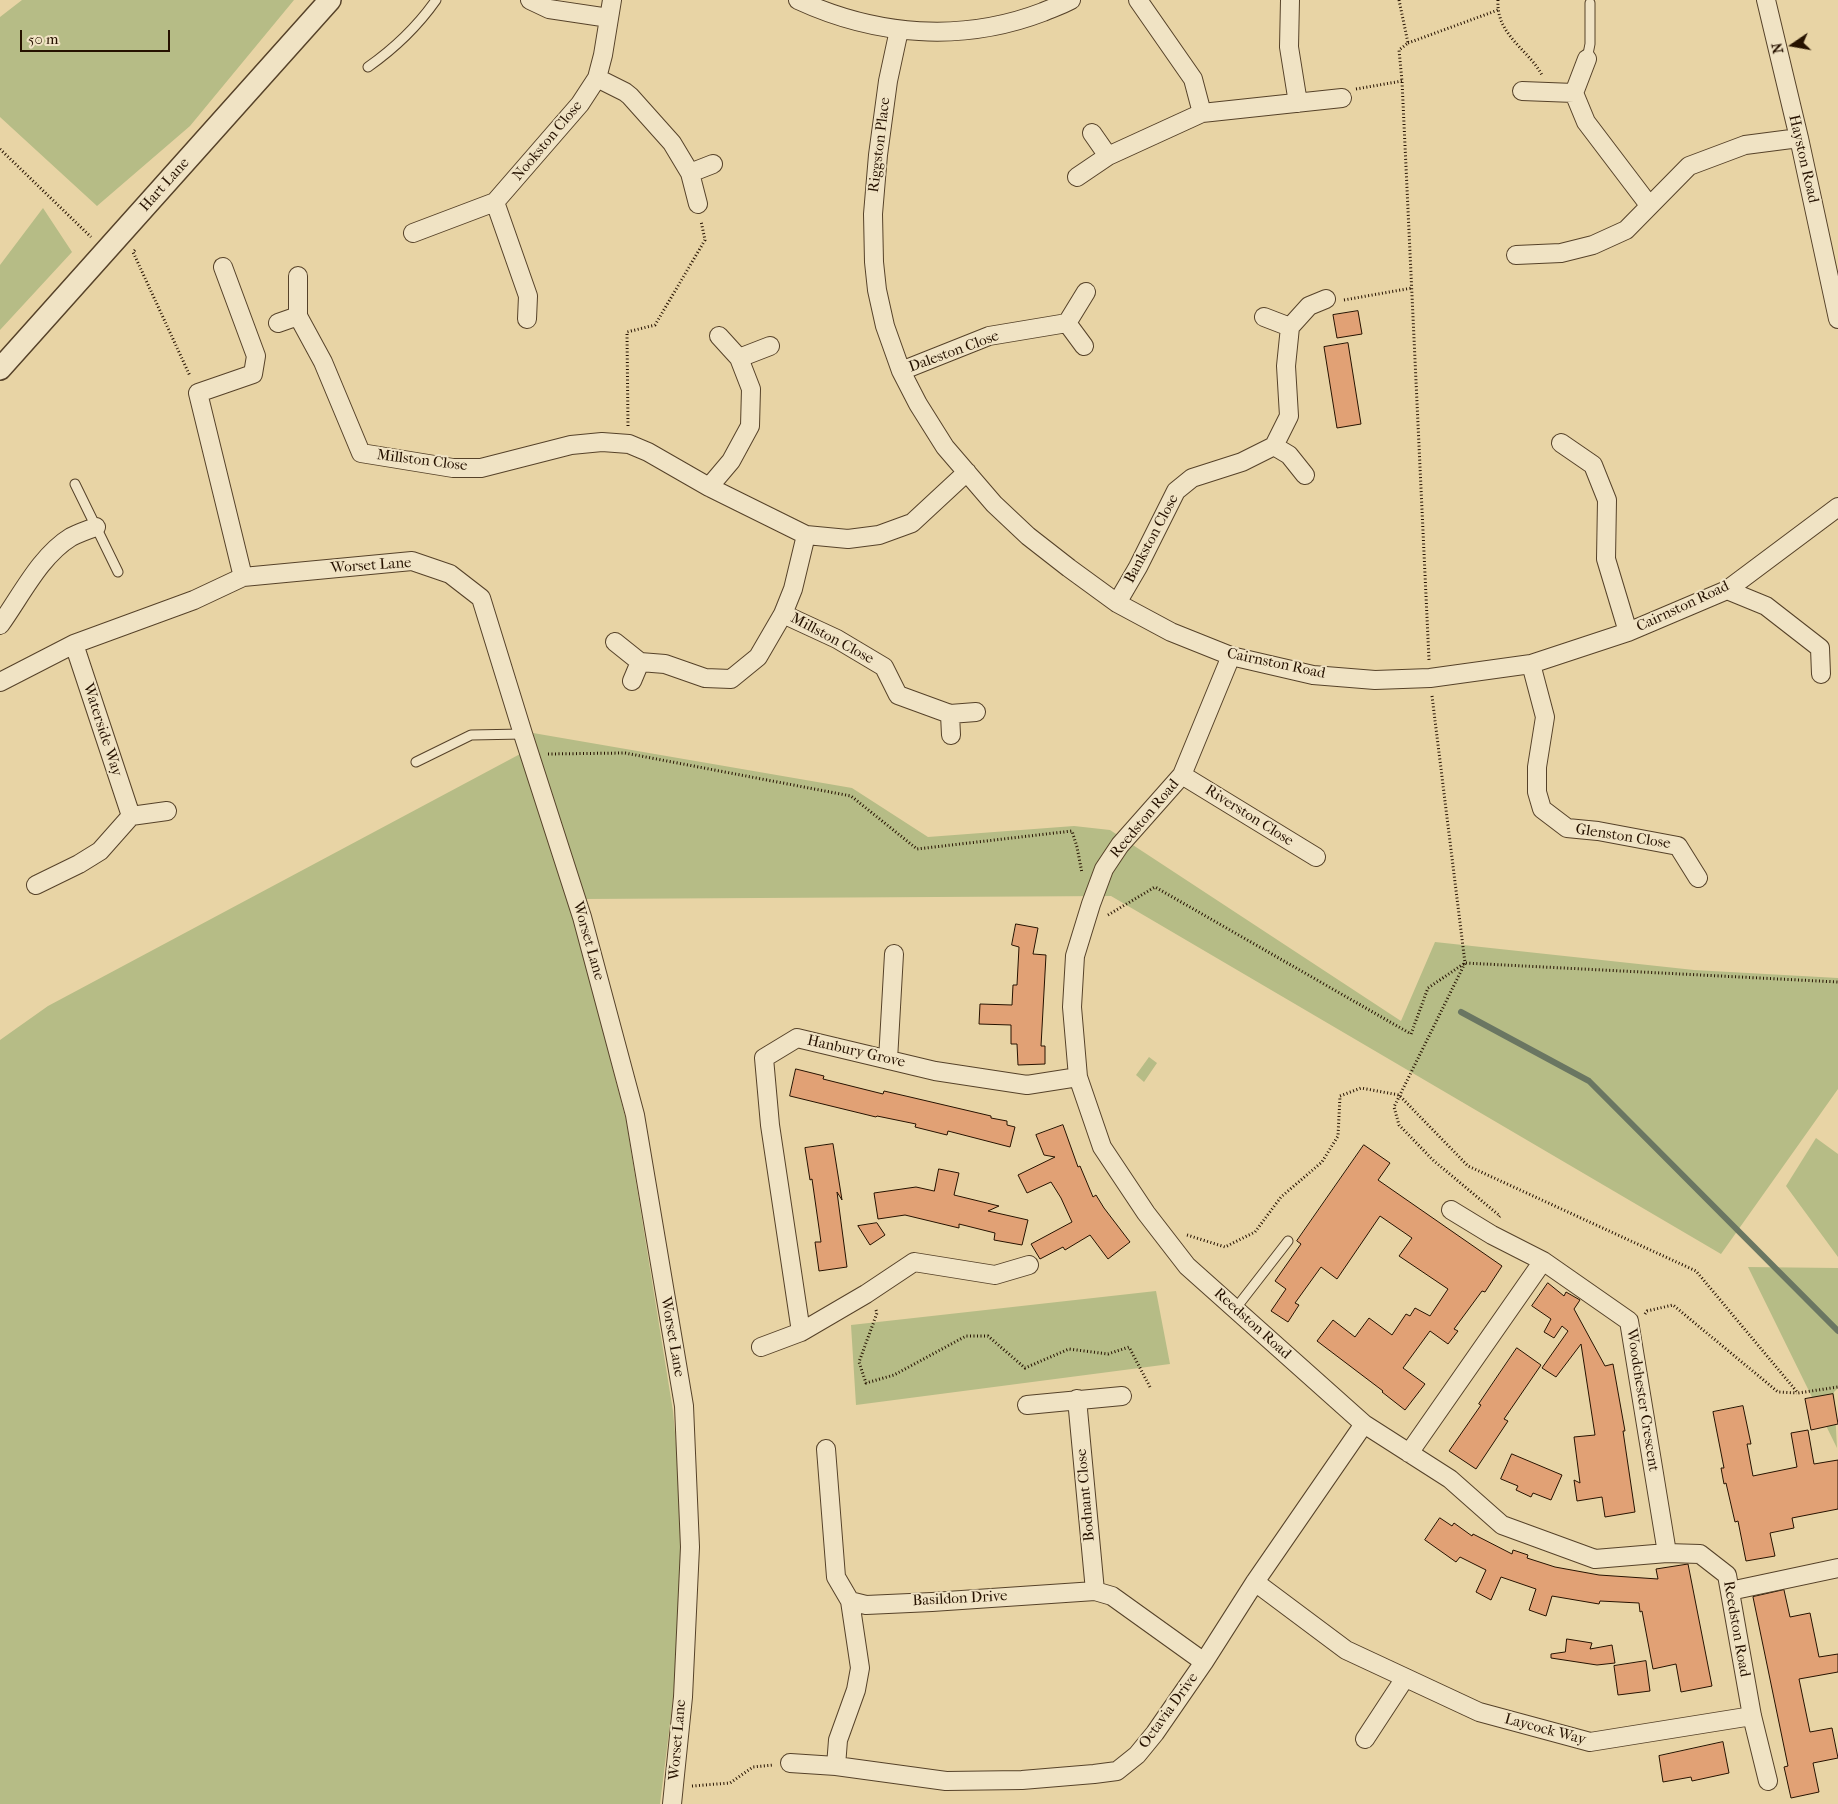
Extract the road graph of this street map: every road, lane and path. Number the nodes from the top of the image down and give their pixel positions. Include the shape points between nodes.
1 (330, 0) edge
2 (436, 0) edge
3 (530, 0) edge
4 (612, 0) edge
5 (798, 0) edge
6 (1071, 0) edge
7 (1138, 0) edge
8 (1290, 0) edge
9 (1399, 0) edge
10 (1498, 0) edge
11 (1766, 0) edge
12 (1590, 2) dead end
13 (1498, 10) junction
14 (608, 18) junction
15 (899, 30) junction
16 (1408, 43) junction
17 (1587, 59) joint
18 (368, 67) dead end
19 (597, 78) junction
20 (1402, 82) junction
21 (1522, 91) dead end
22 (1552, 93) junction
23 (1574, 93) junction
24 (1342, 98) joint
25 (1298, 103) junction
26 (1202, 113) junction
27 (1092, 133) dead end
28 (1798, 138) junction
29 (0, 149) edge
30 (1108, 156) junction
31 (713, 164) dead end
32 (690, 173) junction
33 (1077, 177) dead end
34 (495, 202) junction
35 (698, 204) joint
36 (1649, 205) junction
37 (130, 223) junction
38 (413, 234) dead end
39 (94, 239) dead end
40 (1516, 255) dead end
41 (874, 262) joint
42 (223, 267) dead end
43 (298, 276) dead end
44 (1412, 288) junction
45 (1086, 292) dead end
46 (1326, 300) joint
47 (298, 316) junction
48 (1264, 317) dead end
49 (527, 319) dead end
50 (1838, 320) edge
51 (278, 323) dead end
52 (1067, 323) junction
53 (1290, 327) junction
54 (719, 336) dead end
55 (770, 346) dead end
56 (1084, 346) dead end
57 (739, 358) junction
58 (0, 369) edge
59 (901, 371) junction
60 (198, 393) junction
61 (1561, 443) dead end
62 (629, 444) junction
63 (1274, 446) junction
64 (967, 472) junction
65 (1305, 474) dead end
66 (74, 484) dead end
67 (709, 487) junction
68 (1838, 506) edge
69 (96, 527) junction
70 (806, 535) junction
71 (118, 572) dead end
72 (243, 577) junction
73 (1727, 590) junction
74 (1118, 603) junction
75 (783, 614) junction
76 (0, 625) edge
77 (1628, 632) junction
78 (615, 642) dead end
79 (74, 644) junction
80 (1231, 656) junction
81 (640, 662) junction
82 (1531, 664) junction
83 (1821, 674) dead end
84 (2, 677) edge
85 (1430, 678) junction
86 (632, 681) dead end
87 (976, 712) dead end
88 (950, 714) junction
89 (523, 734) junction
90 (951, 735) dead end
91 (530, 755) junction
92 (416, 762) dead end
93 (1182, 775) junction
94 (166, 811) dead end
95 (131, 816) junction
96 (1316, 857) dead end
97 (1082, 873) dead end
98 (1698, 878) dead end
99 (36, 886) dead end
100 (1104, 916) dead end
101 (894, 954) dead end
102 (1465, 963) junction
103 (1838, 982) edge
104 (888, 1060) junction
105 (1078, 1077) junction
106 (1399, 1095) junction
107 (1451, 1210) dead end
108 (1179, 1233) dead end
109 (1492, 1235) junction
110 (1288, 1241) dead end
111 (1542, 1261) junction
112 (1029, 1264) dead end
113 (866, 1294) junction
114 (1236, 1308) junction
115 (1641, 1318) dead end
116 (801, 1332) junction
117 (761, 1347) dead end
118 (1150, 1387) dead end
119 (1838, 1387) edge
120 (1798, 1393) junction
121 (1122, 1396) dead end
122 (1077, 1399) junction
123 (1027, 1405) dead end
124 (1364, 1424) junction
125 (826, 1449) dead end
126 (1409, 1453) junction
127 (1667, 1553) junction
128 (1838, 1568) edge
129 (1255, 1582) junction
130 (1095, 1591) junction
131 (1730, 1592) junction
132 (850, 1600) junction
133 (1204, 1662) junction
134 (1405, 1678) junction
135 (1752, 1716) junction
136 (1365, 1739) dead end
137 (783, 1764) joint
138 (836, 1766) junction
139 (1768, 1781) dead end
140 (673, 1795) edge

1 - 37 street, Hart Lane
2 - 18 lane via 416,27
3 - 14 street via 549,9
4 - 14 street, Nookston Close
5 - 15 street via 847,20
6 - 15 street via 1024,19 982,28 938,33
7 - 26 street via 1193,80
8 - 25 street via 1289,47
9 - 16 path
10 - 13 path
11 - 28 street, Hayston Road
12 - 17 lane
13 - 16 path
13 - 22 path via 1511,39 1538,67
14 - 19 street, Nookston Close
15 - 41 street, Riggston Place via 878,155 873,214
16 - 20 path via 1399,50
17 - 23 street
19 - 32 street via 630,96 672,143
19 - 34 street, Nookston Close via 580,104
20 - 24 path via 1343,91
20 - 44 path
21 - 22 street
22 - 23 street
23 - 36 street via 1586,122
24 - 25 street
25 - 26 street
26 - 30 street
27 - 30 street
28 - 36 street via 1745,146 1689,166
28 - 50 street, Hayston Road
29 - 39 path
30 - 33 street
31 - 32 street
32 - 35 street
34 - 38 street, Nookston Close
34 - 49 street via 528,296
35 - 62 path via 705,240 654,325 627,332
36 - 40 street via 1626,230 1593,245 1561,253
37 - 58 street, Hart Lane
37 - 60 path via 144,238 133,252
41 - 59 street, Cairnston Road via 885,326
42 - 60 street via 256,356 255,365 253,374
43 - 47 street, Millston Close
44 - 46 path via 1330,302
44 - 85 path
45 - 52 street
46 - 53 street via 1309,306
47 - 51 street
47 - 62 street, Millston Close via 323,362 361,453 453,468 481,468 571,445
48 - 53 street
52 - 56 street
52 - 59 street, Daleston Close via 989,336
53 - 63 street via 1286,366 1289,416
54 - 57 street
55 - 57 street
57 - 67 street via 751,389 750,426 731,461
59 - 64 street, Cairnston Road via 945,447
60 - 72 street
61 - 77 street via 1592,465 1607,500 1606,559
62 - 67 street, Millston Close
63 - 65 street via 1289,455
63 - 74 street, Bankston Close via 1242,462 1192,478 1176,491
64 - 70 street, Millston Close via 912,523 879,535 848,539
64 - 74 street, Cairnston Road via 994,504 1028,536
66 - 69 lane
67 - 70 street, Millston Close
68 - 73 street, Cairnston Road
69 - 71 lane
69 - 76 street via 54,550
70 - 75 street, Millston Close via 793,589
72 - 79 street, Worset Lane via 194,600
72 - 89 street, Worset Lane via 412,561 450,574 481,598
73 - 77 street, Cairnston Road
73 - 83 street via 1766,606 1820,648
74 - 80 street, Cairnston Road via 1171,632
75 - 81 street, Millston Close via 758,657 731,679 705,678 665,664
75 - 88 street, Millston Close via 837,639 884,667 898,695
77 - 82 street, Cairnston Road
78 - 81 street
79 - 84 street, Worset Lane
79 - 95 street, Waterside Way
80 - 85 street, Cairnston Road via 1313,675 1375,680
80 - 93 street, Reedston Road
81 - 86 street
82 - 85 street, Cairnston Road
82 - 98 street, Glenston Close via 1545,717 1537,767 1537,792 1542,809 1568,828 1678,846
85 - 102 path
87 - 88 street, Millston Close
88 - 90 street
89 - 91 street, Worset Lane
89 - 92 lane via 471,735
91 - 97 path via 625,753 851,796 917,849 1072,831
91 - 140 street, Worset Lane via 582,918 635,1115 684,1406 690,1547 683,1697
93 - 96 street, Riverston Close
93 - 105 street, Reedston Road via 1120,845 1104,869 1091,904 1075,956 1072,1007
94 - 95 street
95 - 99 street via 100,851
100 - 102 path via 1155,887 1411,1034 1428,988
101 - 104 street
102 - 103 path
102 - 106 path
104 - 105 street, Hanbury Grove via 1027,1086
104 - 116 street, Hanbury Grove via 797,1038 764,1058 770,1125
105 - 114 street, Reedston Road via 1102,1148 1146,1213 1187,1266
106 - 108 path via 1362,1088 1340,1096 1338,1136 1322,1162 1281,1197 1255,1232 1225,1247
106 - 109 path via 1394,1107 1399,1125 1434,1161 1500,1216
106 - 120 path via 1468,1166 1696,1271
107 - 109 street, Woodchester Crescent
109 - 111 street, Woodchester Crescent
110 - 114 lane
111 - 126 street
111 - 127 street, Woodchester Crescent via 1629,1322
112 - 113 street via 996,1276 914,1262
113 - 116 street
113 - 118 path via 877,1313 858,1362 866,1383 894,1375 966,1336 988,1336 1025,1368 1069,1349 1108,1354 1129,1347
114 - 124 street, Reedston Road
115 - 120 path via 1647,1311 1673,1305 1778,1392
116 - 117 street
119 - 120 path
121 - 122 street
122 - 123 street
122 - 130 street, Bodnant Close
124 - 126 street, Reedston Road
124 - 129 street, Octavia Drive
125 - 132 street via 836,1577
126 - 127 street, Reedston Road via 1450,1479 1502,1525 1595,1558
127 - 131 street, Reedston Road via 1700,1554 1727,1575
128 - 131 street
129 - 133 street, Octavia Drive
129 - 134 street, Laycock Way via 1346,1650
130 - 132 street, Basildon Drive via 866,1605
130 - 133 street, Basildon Drive via 1112,1596
131 - 135 street, Reedston Road
132 - 138 street via 860,1668 856,1690 838,1740
133 - 138 street, Octavia Drive via 1155,1734 1117,1770 1022,1780 946,1781
134 - 135 street, Laycock Way via 1479,1712 1590,1742
134 - 136 street
135 - 139 street, Reedston Road
137 - 138 street, Octavia Drive
137 - 140 path via 753,1767 730,1782

